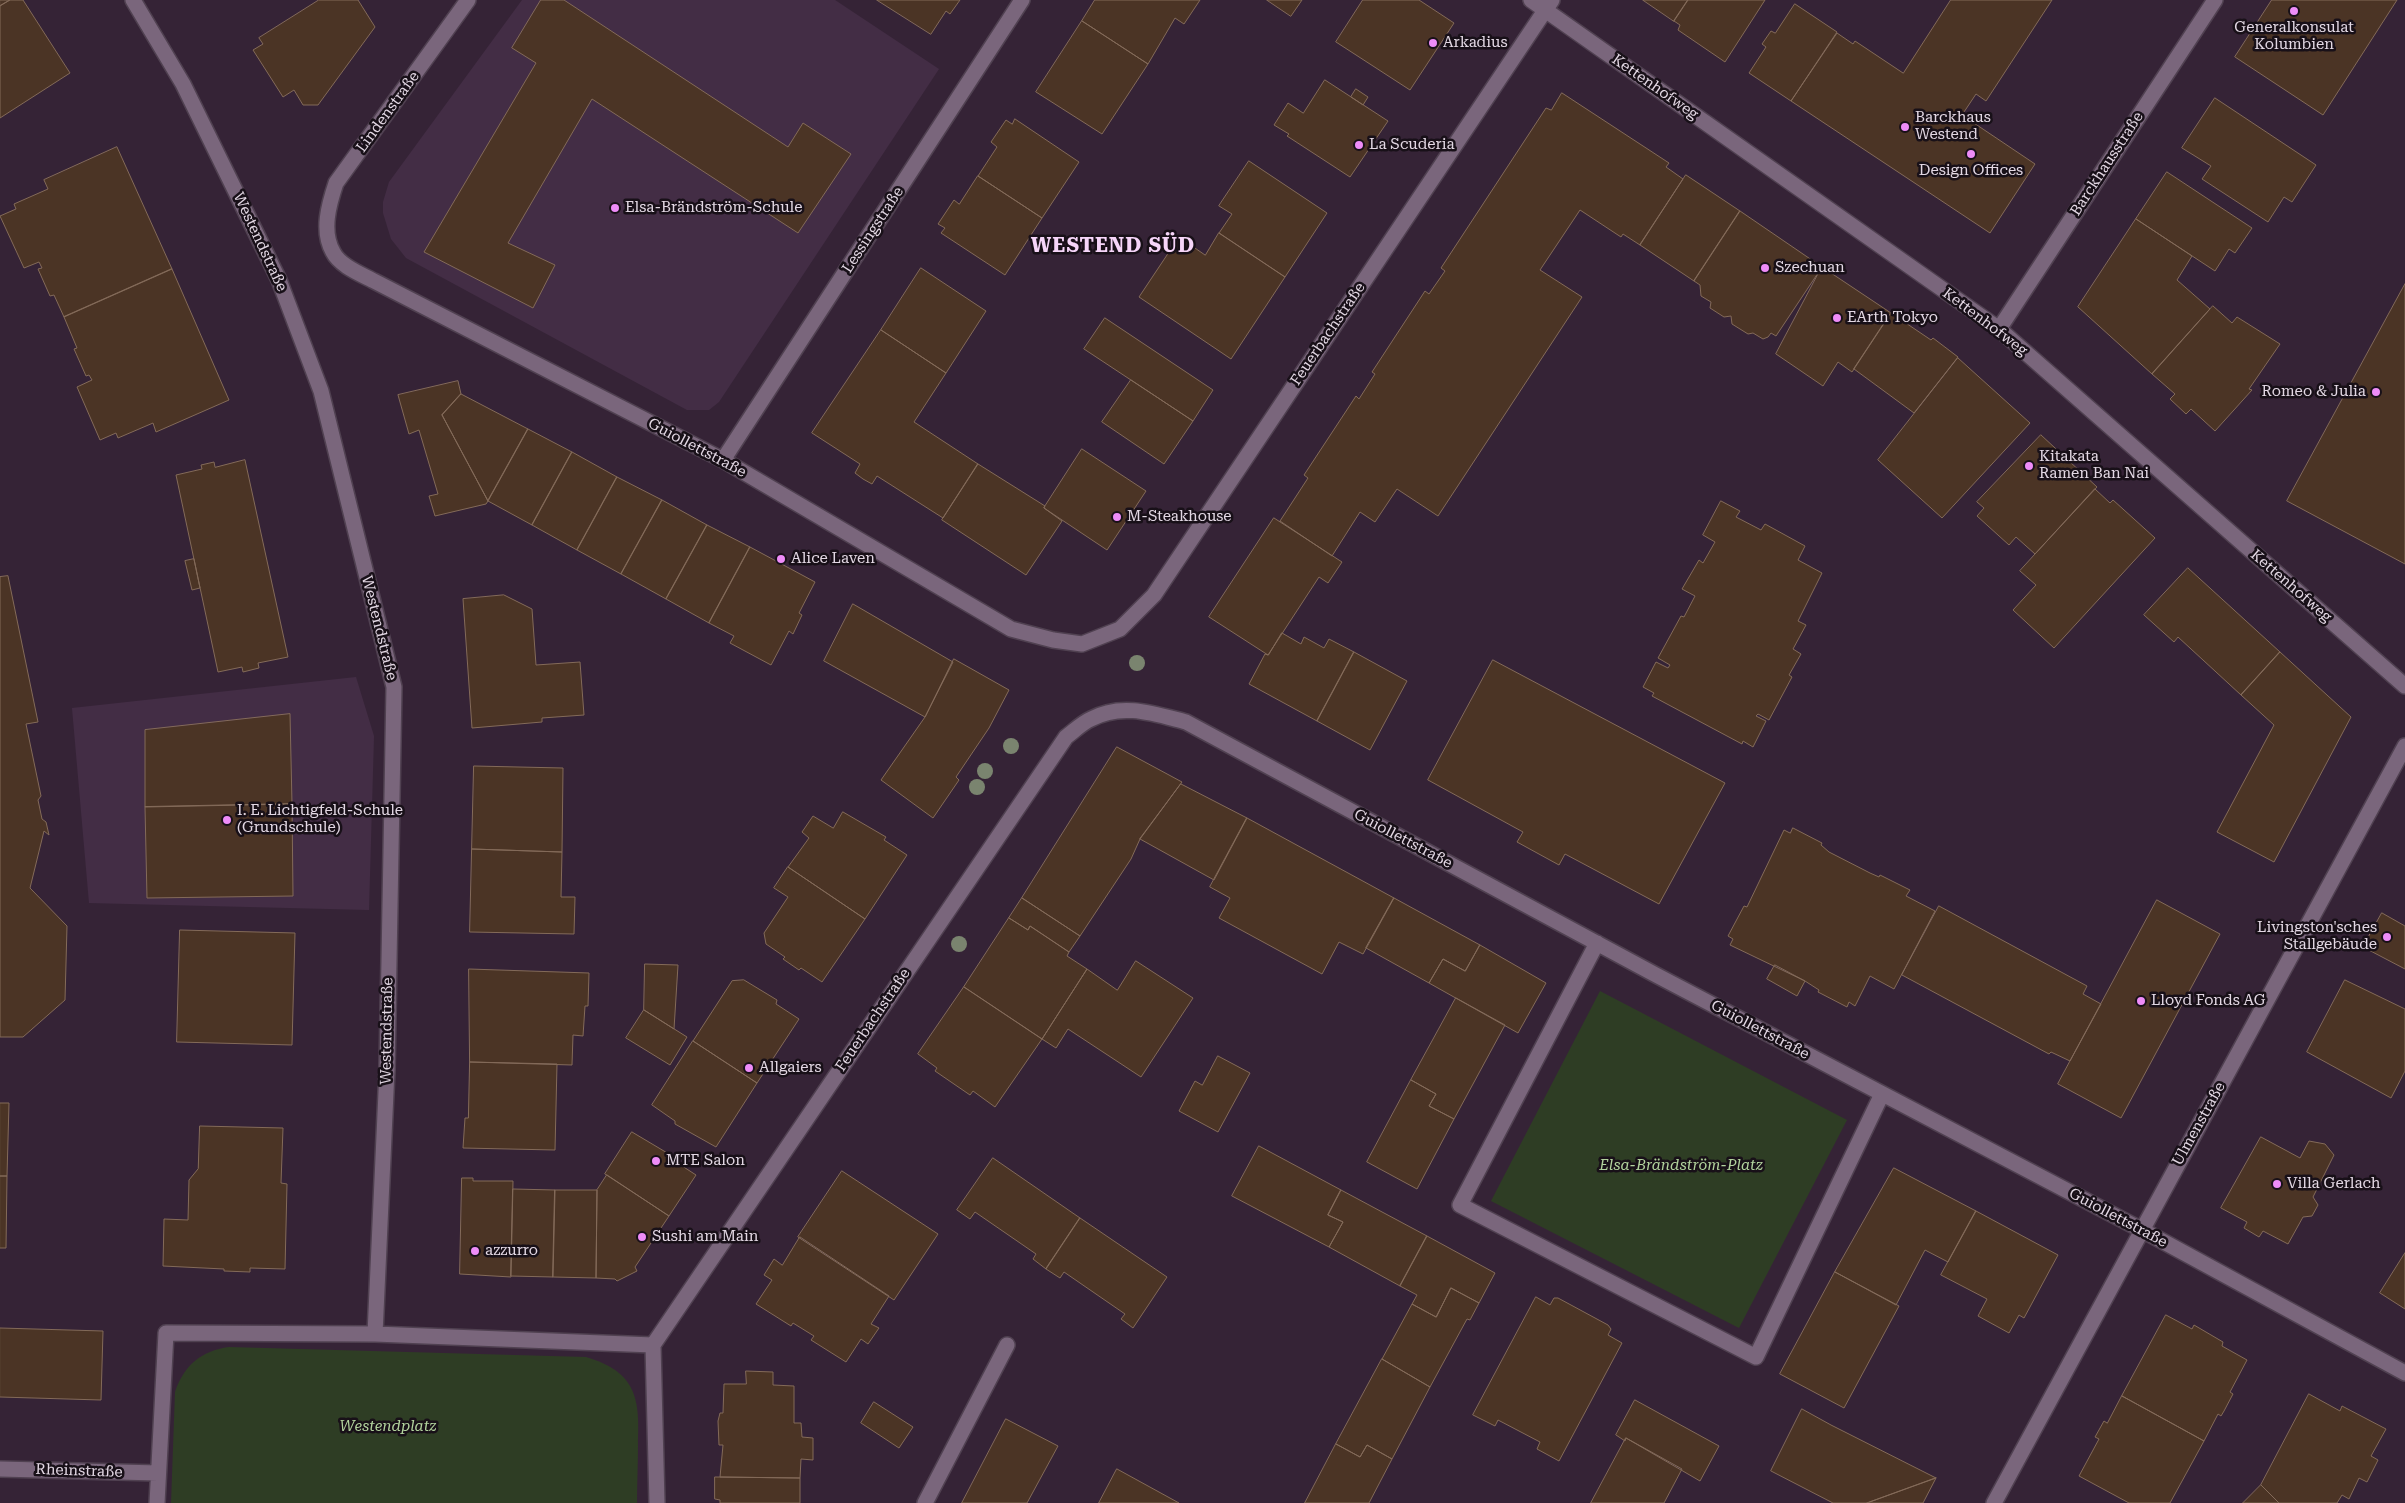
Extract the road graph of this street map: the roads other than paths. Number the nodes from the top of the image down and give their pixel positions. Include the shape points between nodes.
1 (133, 0) edge
2 (468, 0) edge
3 (1022, 0) edge
4 (1531, 0) edge
5 (2215, 0) edge
6 (1549, 5) edge
7 (328, 232) joint
8 (1999, 329) junction
9 (723, 460) junction
10 (1082, 644) joint
11 (2405, 686) edge
12 (1108, 712) joint
13 (2405, 746) edge
14 (1597, 943) junction
15 (1882, 1094) junction
16 (2142, 1230) junction
17 (375, 1334) junction
18 (653, 1345) junction
19 (1007, 1345) dead end
20 (2405, 1373) edge
21 (0, 1469) edge
22 (158, 1473) junction
23 (157, 1503) edge
24 (657, 1503) edge
25 (925, 1503) edge
26 (1994, 1503) edge

1 - 17 street, Westendstraße via 183,84 282,287 321,391 394,687 387,1070
2 - 7 street, Lindenstraße via 336,183 328,207
3 - 9 street, Lessingstraße
4 - 6 street, Kettenhofweg
5 - 8 street, Barckhausstraße
6 - 8 street, Kettenhofweg
6 - 10 street, Feuerbachstraße via 1154,595 1120,628
7 - 9 street, Guiollettstraße via 333,252 346,265
8 - 11 street, Kettenhofweg
9 - 10 street, Guiollettstraße via 1011,629
12 - 14 street, Guiollettstraße via 1141,710 1186,722
12 - 18 street, Feuerbachstraße via 1091,719 1066,737
13 - 16 street, Ulmenstraße
14 - 15 street, Guiollettstraße
14 - 15 street via 1460,1205 1756,1357
15 - 16 street, Guiollettstraße
16 - 20 street, Guiollettstraße
16 - 26 street, Ulmenstraße
17 - 18 street
17 - 22 street via 166,1333
18 - 24 street
19 - 25 street
21 - 22 street, Rheinstraße
22 - 23 street

